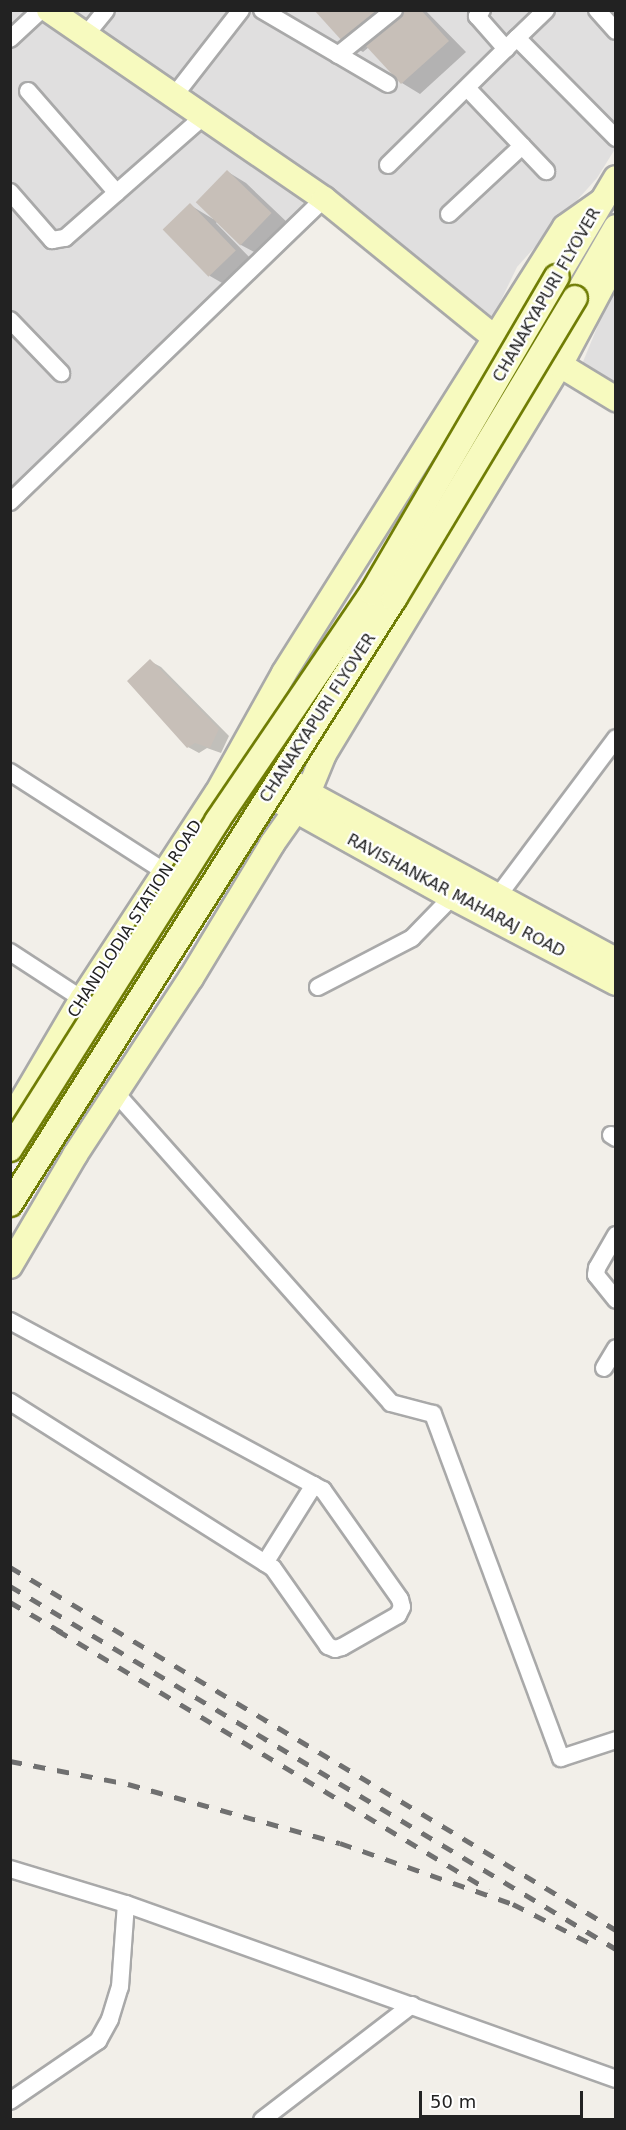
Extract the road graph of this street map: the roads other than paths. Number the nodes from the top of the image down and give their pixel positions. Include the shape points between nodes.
1 (41, 10) edge
2 (49, 10) edge
3 (105, 10) edge
4 (241, 10) edge
5 (262, 10) edge
6 (394, 10) edge
7 (482, 10) edge
8 (546, 10) edge
9 (597, 10) edge
10 (615, 31) edge
11 (85, 36) junction
12 (10, 39) edge
13 (512, 43) junction
14 (338, 55) junction
15 (388, 84) dead end
16 (467, 88) junction
17 (28, 91) dead end
18 (174, 96) junction
19 (204, 116) junction
20 (615, 138) edge
21 (522, 146) junction
22 (388, 165) dead end
23 (546, 171) dead end
24 (615, 178) edge
25 (10, 192) edge
26 (117, 193) junction
27 (324, 199) junction
28 (602, 201) junction
29 (449, 214) dead end
30 (615, 227) edge
31 (615, 260) edge
32 (10, 320) edge
33 (495, 338) junction
34 (560, 365) junction
35 (61, 373) dead end
36 (615, 399) edge
37 (10, 502) edge
38 (252, 728) junction
39 (615, 738) edge
40 (10, 772) edge
41 (217, 793) junction
42 (303, 801) junction
43 (165, 872) junction
44 (498, 896) junction
45 (452, 897) junction
46 (10, 952) edge
47 (615, 960) edge
48 (615, 983) edge
49 (318, 987) dead end
50 (82, 999) junction
51 (115, 1092) junction
52 (10, 1120) edge
53 (10, 1149) edge
54 (10, 1204) edge
55 (615, 1235) edge
56 (10, 1266) edge
57 (615, 1300) edge
58 (10, 1321) edge
59 (615, 1348) edge
60 (604, 1368) dead end
61 (10, 1402) edge
62 (314, 1485) junction
63 (265, 1563) junction
64 (615, 1740) edge
65 (10, 1869) edge
66 (126, 1904) junction
67 (412, 2005) junction
68 (615, 2079) edge
69 (10, 2101) edge
70 (262, 2120) edge

1 - 12 street
2 - 11 street
3 - 11 street
4 - 18 street
5 - 14 street
6 - 14 street
7 - 13 street via 477,16
8 - 13 street
9 - 10 street
11 - 18 street
13 - 16 street
13 - 20 street
14 - 15 street
16 - 21 street
16 - 22 street
17 - 26 street
18 - 19 street
19 - 26 street
19 - 27 street
21 - 23 street
21 - 29 street
24 - 28 street, CHANAKYAPURI FLYOVER
25 - 26 street via 52,240 65,238
27 - 33 street
27 - 37 street
28 - 33 street, CHANDLODIA STATION ROAD via 565,227
28 - 53 street, CHANAKYAPURI FLYOVER, bridge via 372,592 217,821
30 - 54 street, CHANAKYAPURI FLYOVER, bridge via 394,599
31 - 34 street
32 - 35 street
33 - 38 street, CHANDLODIA STATION ROAD
34 - 36 street
34 - 42 street via 324,754
38 - 41 street, CHANDLODIA STATION ROAD
38 - 42 street via 267,764
39 - 44 street
40 - 43 street
41 - 42 street via 255,788
41 - 43 street, CHANDLODIA STATION ROAD
42 - 44 street, RAVISHANKAR MAHARAJ ROAD
42 - 45 street, RAVISHANKAR MAHARAJ ROAD
42 - 51 street
43 - 50 street, CHANDLODIA STATION ROAD
44 - 47 street, RAVISHANKAR MAHARAJ ROAD
45 - 48 street, RAVISHANKAR MAHARAJ ROAD
45 - 49 street via 412,938
46 - 50 street
50 - 52 street, CHANDLODIA STATION ROAD
51 - 56 street
51 - 64 street via 391,1403 432,1414 561,1758
55 - 57 street via 596,1275
58 - 62 street
59 - 60 street
61 - 63 street
62 - 63 street
62 - 63 street via 323,1490 400,1599 398,1615 335,1649 328,1646 273,1568
65 - 66 street
66 - 67 street
66 - 69 street via 120,1987 98,2041
67 - 68 street
67 - 70 street

